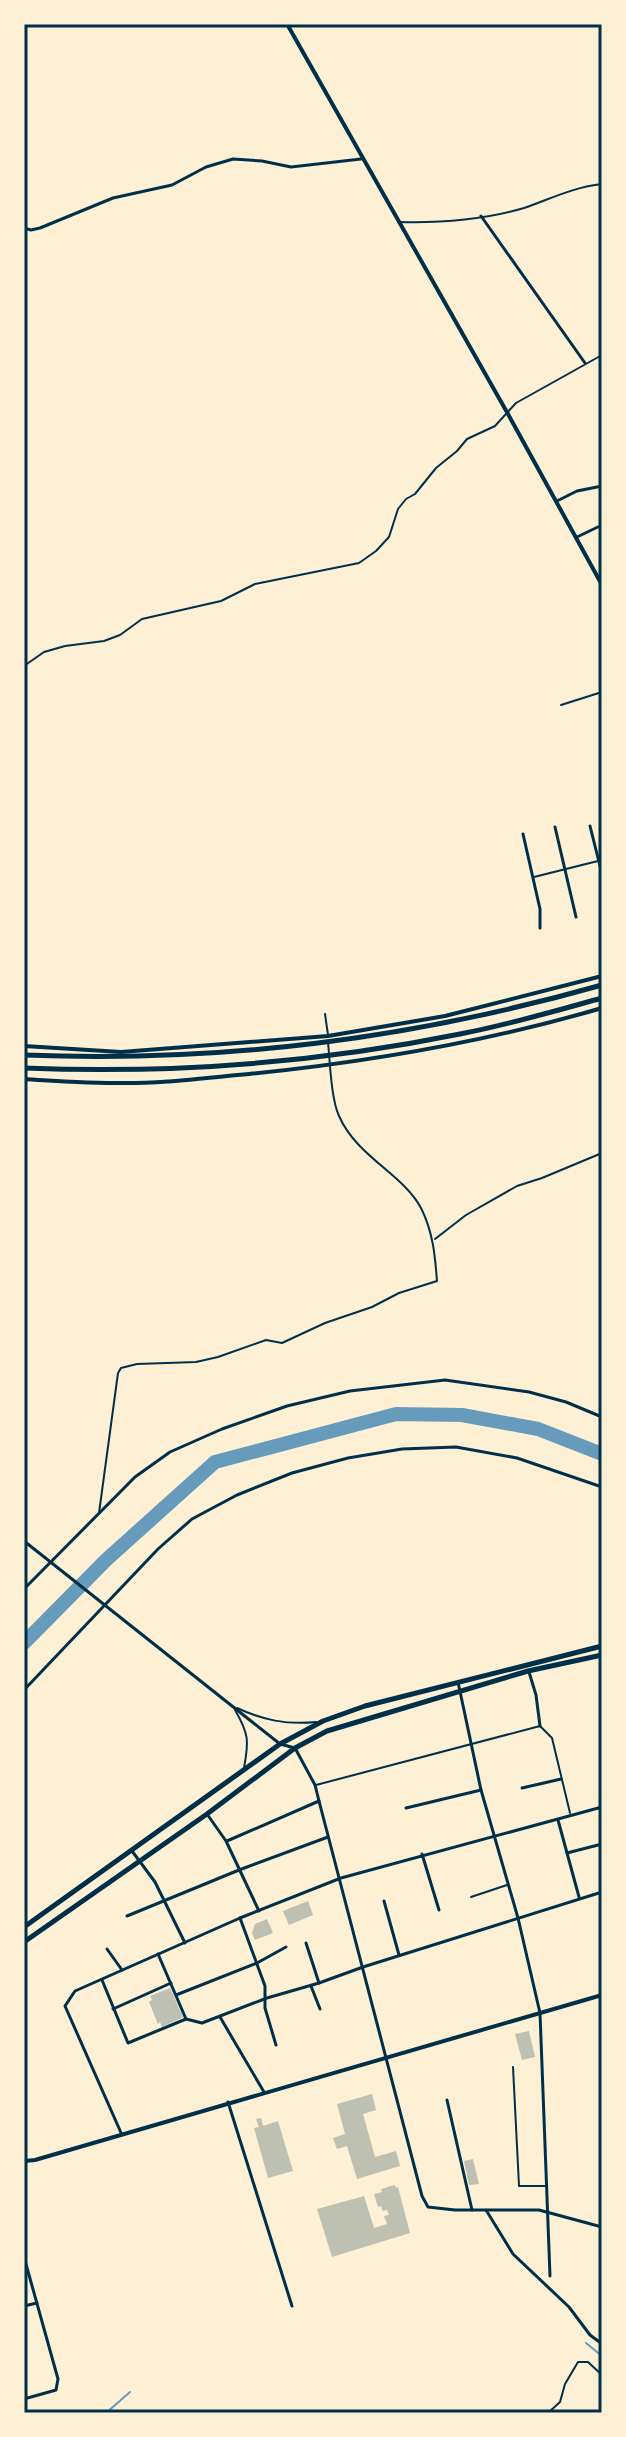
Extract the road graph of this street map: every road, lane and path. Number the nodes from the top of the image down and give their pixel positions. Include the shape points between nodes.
1 (287, 24) edge
2 (361, 159) junction
3 (602, 184) edge
4 (481, 216) junction
5 (398, 222) junction
6 (24, 228) edge
7 (602, 355) edge
8 (585, 363) junction
9 (508, 414) junction
10 (602, 486) edge
11 (556, 501) junction
12 (602, 525) edge
13 (576, 538) junction
14 (602, 585) edge
15 (24, 666) edge
16 (602, 692) edge
17 (561, 705) dead end
18 (590, 826) dead end
19 (555, 827) dead end
20 (523, 834) dead end
21 (600, 860) edge
22 (565, 869) junction
23 (602, 874) edge
24 (534, 877) junction
25 (576, 917) dead end
26 (540, 928) dead end
27 (602, 976) edge
28 (602, 985) edge
29 (602, 998) edge
30 (602, 1008) edge
31 (325, 1014) dead end
32 (328, 1036) junction
33 (24, 1046) edge
34 (24, 1055) edge
35 (331, 1066) junction
36 (24, 1068) edge
37 (24, 1079) edge
38 (602, 1153) edge
39 (434, 1240) junction
40 (602, 1417) edge
41 (602, 1487) edge
42 (99, 1514) junction
43 (24, 1541) edge
44 (50, 1561) junction
45 (24, 1589) edge
46 (103, 1603) junction
47 (602, 1646) edge
48 (602, 1655) edge
49 (528, 1671) junction
50 (458, 1681) junction
51 (24, 1690) edge
52 (460, 1693) junction
53 (232, 1706) junction
54 (323, 1721) junction
55 (540, 1726) junction
56 (280, 1744) junction
57 (470, 1746) junction
58 (295, 1748) junction
59 (244, 1771) junction
60 (561, 1779) junction
61 (315, 1785) junction
62 (522, 1788) dead end
63 (481, 1790) junction
64 (319, 1801) junction
65 (602, 1807) edge
66 (406, 1808) dead end
67 (207, 1814) junction
68 (571, 1816) junction
69 (558, 1820) junction
70 (329, 1836) junction
71 (494, 1836) junction
72 (226, 1841) junction
73 (602, 1844) edge
74 (132, 1851) junction
75 (566, 1853) junction
76 (422, 1854) junction
77 (139, 1861) junction
78 (239, 1870) junction
79 (341, 1878) junction
80 (509, 1885) junction
81 (602, 1892) edge
82 (471, 1897) dead end
83 (579, 1899) junction
84 (164, 1900) junction
85 (384, 1901) dead end
86 (439, 1910) dead end
87 (259, 1911) junction
88 (127, 1916) dead end
89 (240, 1918) junction
90 (518, 1918) junction
91 (24, 1927) edge
92 (24, 1942) edge
93 (185, 1943) junction
94 (306, 1943) dead end
95 (286, 1947) dead end
96 (107, 1949) dead end
97 (158, 1954) junction
98 (399, 1955) junction
99 (257, 1963) junction
100 (363, 1967) junction
101 (122, 1970) junction
102 (102, 1980) junction
103 (171, 1983) junction
104 (319, 1983) junction
105 (311, 1986) junction
106 (176, 1995) junction
107 (602, 1995) edge
108 (267, 1998) junction
109 (113, 2009) junction
110 (320, 2009) dead end
111 (540, 2013) junction
112 (220, 2017) junction
113 (186, 2019) junction
114 (276, 2045) dead end
115 (387, 2057) junction
116 (513, 2067) dead end
117 (264, 2092) junction
118 (447, 2100) dead end
119 (228, 2102) junction
120 (122, 2135) junction
121 (24, 2161) edge
122 (548, 2186) junction
123 (472, 2210) junction
124 (486, 2210) junction
125 (547, 2212) junction
126 (602, 2227) edge
127 (24, 2257) edge
128 (550, 2276) dead end
129 (37, 2303) junction
130 (24, 2306) edge
131 (292, 2306) dead end
132 (602, 2344) edge
133 (602, 2375) edge
134 (24, 2399) edge
135 (548, 2413) edge

1 - 2 street
2 - 5 street
2 - 6 street via 291,167 233,159 172,185 113,198 40,228
3 - 4 lane
4 - 5 lane via 441,223
4 - 8 street
5 - 9 street
7 - 8 lane
8 - 9 lane via 516,403
9 - 11 street
9 - 15 lane via 467,439 436,468 398,509 389,537 359,563 255,584 221,601 142,619 104,641 44,652
10 - 11 street
11 - 13 street
12 - 13 street
13 - 14 street
16 - 17 lane
18 - 21 street
19 - 22 street
20 - 24 street
21 - 22 lane
21 - 23 street
22 - 24 lane
22 - 25 street
24 - 26 street
27 - 32 street via 445,1016
28 - 34 main road via 448,1023 340,1041 163,1056
29 - 36 main road via 463,1034 286,1060 127,1070
30 - 35 street via 424,1051
31 - 32 lane
32 - 33 street via 121,1052
32 - 35 lane
35 - 37 street via 117,1083
35 - 39 lane via 337,1113 353,1140 420,1207
38 - 39 lane via 517,1186
39 - 42 lane via 437,1281 282,1343 266,1340 196,1362 121,1368
40 - 42 street via 566,1402 487,1384 445,1380 350,1391 287,1406 170,1452 135,1477
41 - 46 street via 517,1458 456,1447 348,1458 292,1473 192,1519
42 - 44 street
43 - 44 street
44 - 45 street
44 - 46 street
46 - 51 street
46 - 53 street
47 - 50 main road
48 - 49 main road
49 - 52 main road
49 - 55 street
50 - 52 street
50 - 54 main road
52 - 57 street
52 - 58 main road via 350,1722
53 - 54 lane via 280,1723
53 - 56 street
53 - 59 lane via 248,1737
54 - 56 main road
55 - 57 lane
55 - 60 lane via 552,1738
56 - 58 street
56 - 59 main road
57 - 61 lane
57 - 63 street
58 - 61 street
58 - 67 main road
59 - 74 main road
60 - 62 street
60 - 68 lane
61 - 64 street
63 - 66 street
63 - 71 street
64 - 70 street
64 - 72 street
65 - 68 street
67 - 72 street
67 - 77 main road
68 - 69 street
69 - 71 street
69 - 75 street
70 - 78 street
70 - 79 street
71 - 76 street
71 - 80 street
72 - 78 street
73 - 75 street
74 - 77 street
74 - 91 main road
75 - 83 street
76 - 79 street
76 - 86 street
77 - 84 street
77 - 92 main road
78 - 84 street
78 - 87 street
79 - 87 street
79 - 100 street
80 - 82 lane
80 - 90 street
81 - 83 street
83 - 90 street
84 - 88 street
84 - 93 street
85 - 98 street
87 - 89 street
89 - 93 street
89 - 99 street
90 - 98 street
90 - 111 street
93 - 97 street
94 - 104 street
95 - 99 street
96 - 101 street
97 - 101 street
97 - 103 street
98 - 100 street
99 - 106 street
99 - 108 street
100 - 104 street
100 - 115 street
101 - 102 street
102 - 109 street
102 - 120 street via 75,1991 65,2006
103 - 106 street
103 - 109 street
104 - 105 street
105 - 108 street
105 - 110 street
106 - 113 street
107 - 111 street
108 - 112 street
108 - 114 street
109 - 113 street via 128,2043
111 - 115 street
111 - 122 street
112 - 113 street via 202,2023
112 - 117 street
115 - 117 street
115 - 123 street via 428,2207
116 - 122 lane via 519,2186
117 - 119 street
118 - 123 street
119 - 120 street
119 - 131 street
120 - 121 street
122 - 125 street
123 - 124 street
124 - 125 street
124 - 132 street via 513,2254
125 - 126 street
125 - 128 street
127 - 129 street
129 - 130 street
129 - 134 street via 58,2379 56,2390
133 - 135 path via 588,2362 578,2362 560,2402

